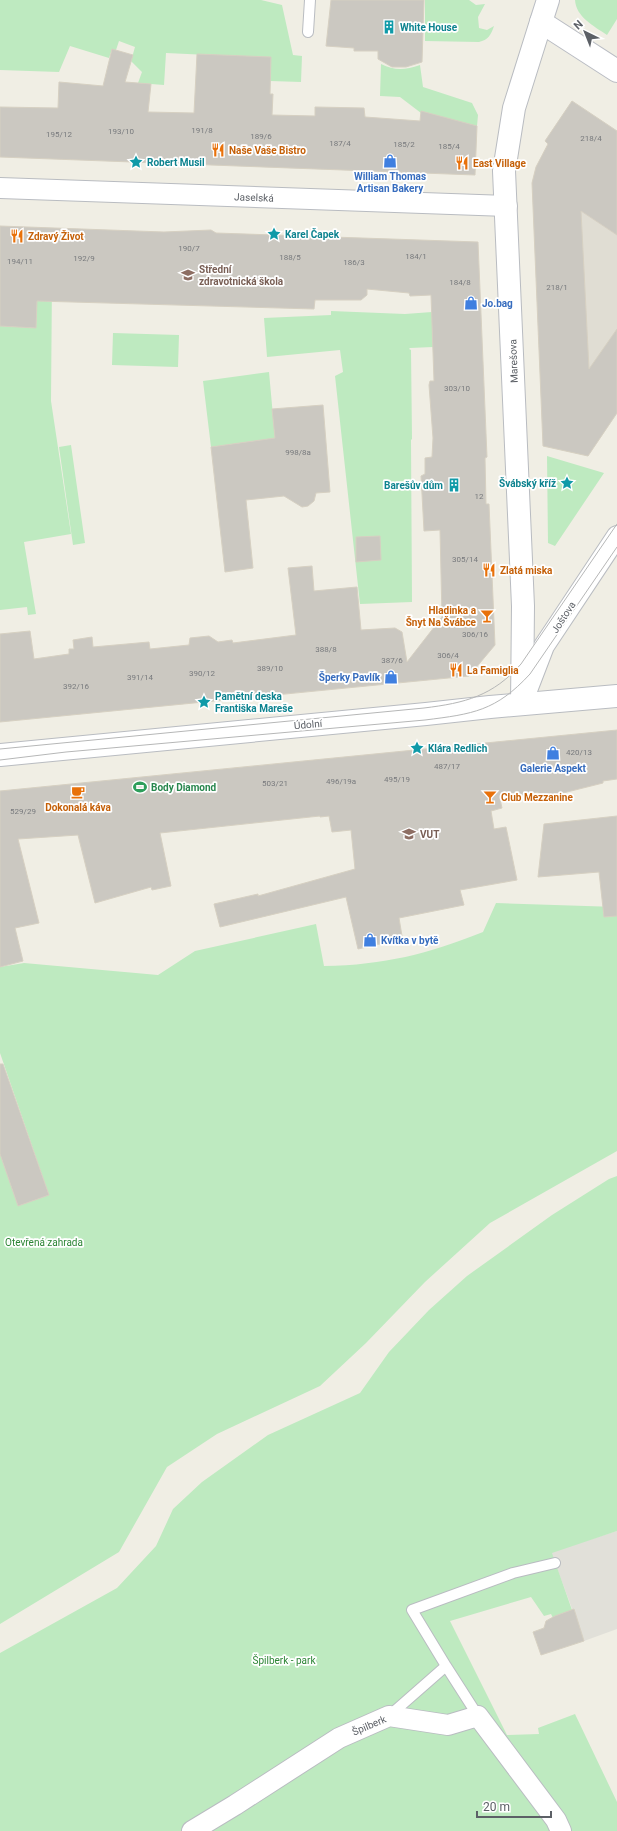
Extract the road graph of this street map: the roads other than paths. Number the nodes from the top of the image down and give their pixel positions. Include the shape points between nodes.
1 (310, 0) edge
2 (548, 0) edge
3 (541, 22) junction
4 (308, 32) dead end
5 (617, 71) edge
6 (0, 188) edge
7 (507, 206) junction
8 (617, 536) edge
9 (617, 696) edge
10 (522, 704) junction
11 (0, 755) edge
12 (555, 1563) dead end
13 (446, 1666) junction
14 (389, 1716) junction
15 (478, 1716) junction
16 (192, 1831) edge
17 (561, 1831) edge

1 - 4 lane
2 - 3 street, Marešova
3 - 5 street
3 - 7 street, Marešova via 514,108 504,171
6 - 7 street, Jaselská
7 - 10 street, Marešova via 523,606
8 - 10 street, Joštova via 544,646
9 - 10 street, Údolní
10 - 11 street, Údolní
12 - 13 lane via 513,1572 412,1610
13 - 14 lane
13 - 15 lane
14 - 15 street, Špilberk via 448,1725
14 - 16 street, Špilberk via 339,1738
15 - 17 street via 547,1808

